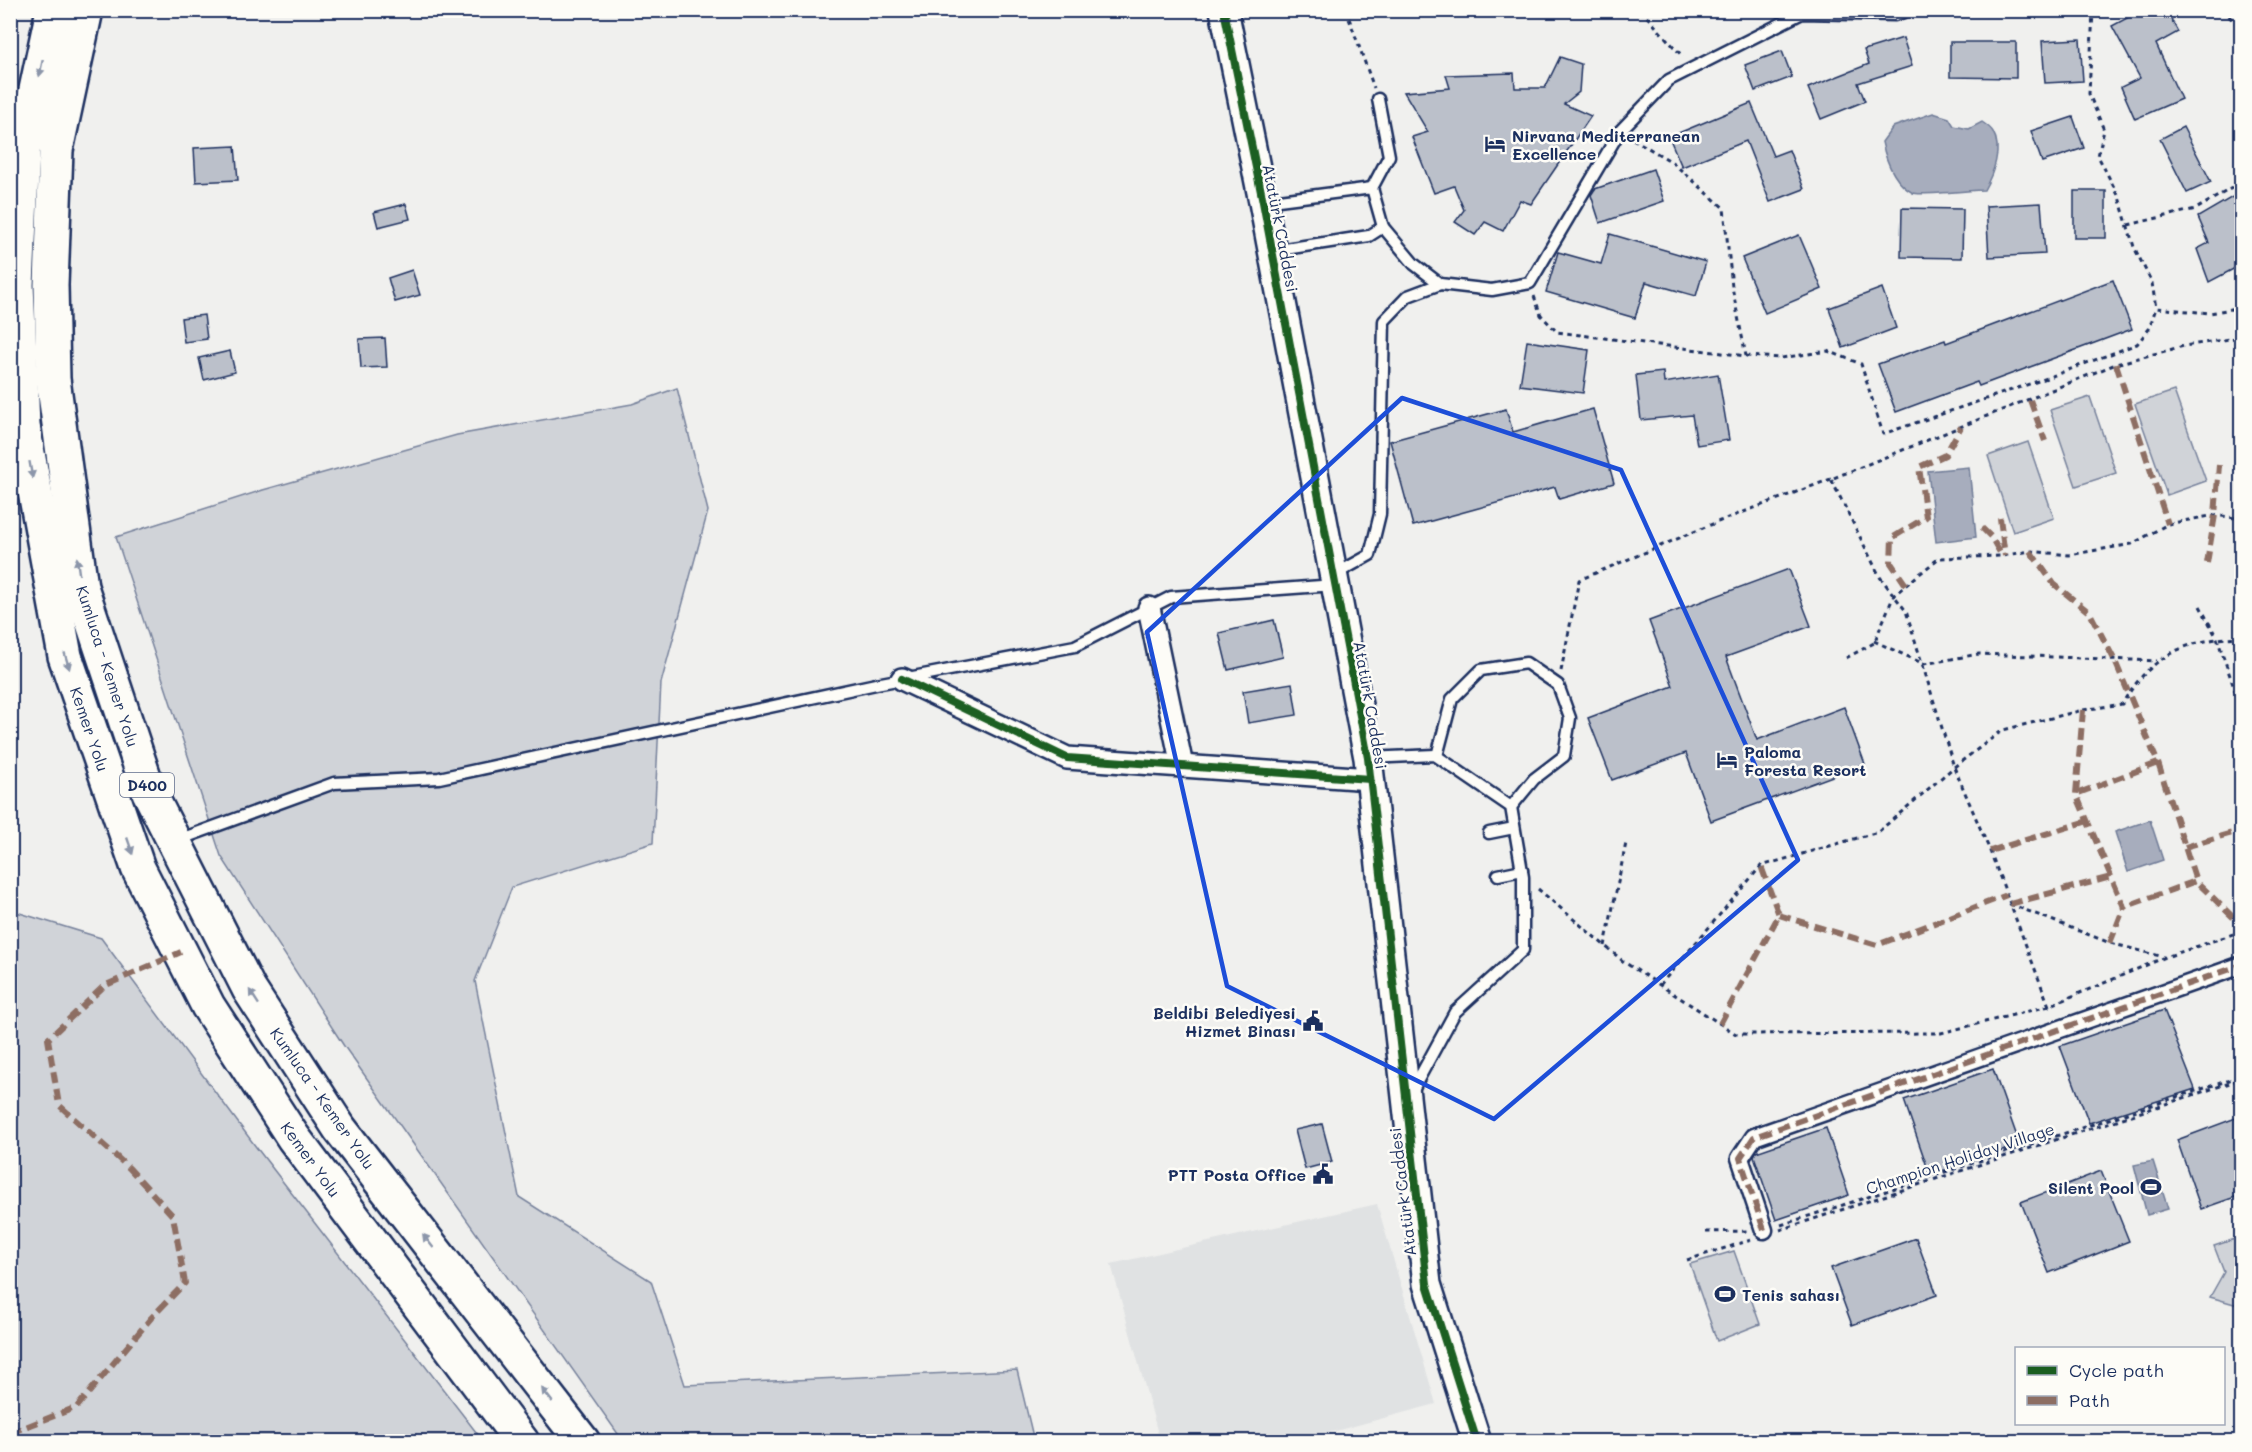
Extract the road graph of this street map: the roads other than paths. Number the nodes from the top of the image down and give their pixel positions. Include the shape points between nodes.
1 (53, 10) edge
2 (86, 10) edge
3 (1224, 10) edge
4 (1910, 10) edge
5 (1378, 99) road end
6 (1372, 188) junction
7 (1263, 202) junction
8 (1383, 227) junction
9 (1272, 251) junction
10 (1440, 284) junction
11 (1335, 580) junction
12 (1149, 608) junction
13 (902, 679) junction
14 (1437, 756) junction
15 (1182, 766) junction
16 (1369, 768) junction
17 (1511, 807) junction
18 (1514, 828) junction
19 (1490, 833) dead end
20 (174, 841) junction
21 (1522, 873) junction
22 (1498, 875) dead end
23 (2241, 965) edge
24 (1406, 1101) junction
25 (1765, 1233) road end
26 (522, 1442) edge
27 (583, 1442) edge
28 (1477, 1442) edge

1 -> 26 highway, Kemer Yolu / D400 via 23,151 17,285 23,426 65,656 138,868 208,1005 293,1137
20 -> 2 highway, Kumluca - Kemer Yolu / D400 via 149,792 81,587 53,379 51,285 56,150
3 - 7 street, Atatürk Caddesi
4 - 10 lane via 1894,15 1802,13 1669,80 1620,131 1530,283 1492,290
5 - 6 lane via 1389,156
6 - 7 lane
6 - 8 lane
7 - 9 street, Atatürk Caddesi
8 - 9 lane via 1369,236
8 - 10 lane via 1414,264
9 - 11 street, Atatürk Caddesi
10 - 11 lane via 1408,296 1384,321 1380,514 1371,555
11 - 12 lane via 1171,597
11 - 16 street, Atatürk Caddesi
12 - 13 lane via 1075,646
12 - 15 street
13 - 15 street via 1067,758
13 - 20 lane via 439,778 334,783
14 - 16 lane
14 - 17 lane
14 - 17 lane via 1452,699 1481,670 1526,663 1558,685 1570,718 1564,756 1534,778
15 - 16 street
16 - 24 street, Atatürk Caddesi
17 - 18 lane
18 - 19 lane
18 - 21 lane
27 -> 20 highway, Kumluca - Kemer Yolu / D400 via 340,1129 249,989
21 - 22 lane
21 - 24 lane via 1523,950 1455,1012
23 - 25 street via 1754,1137 1740,1158
24 - 28 street, Atatürk Caddesi via 1427,1284

